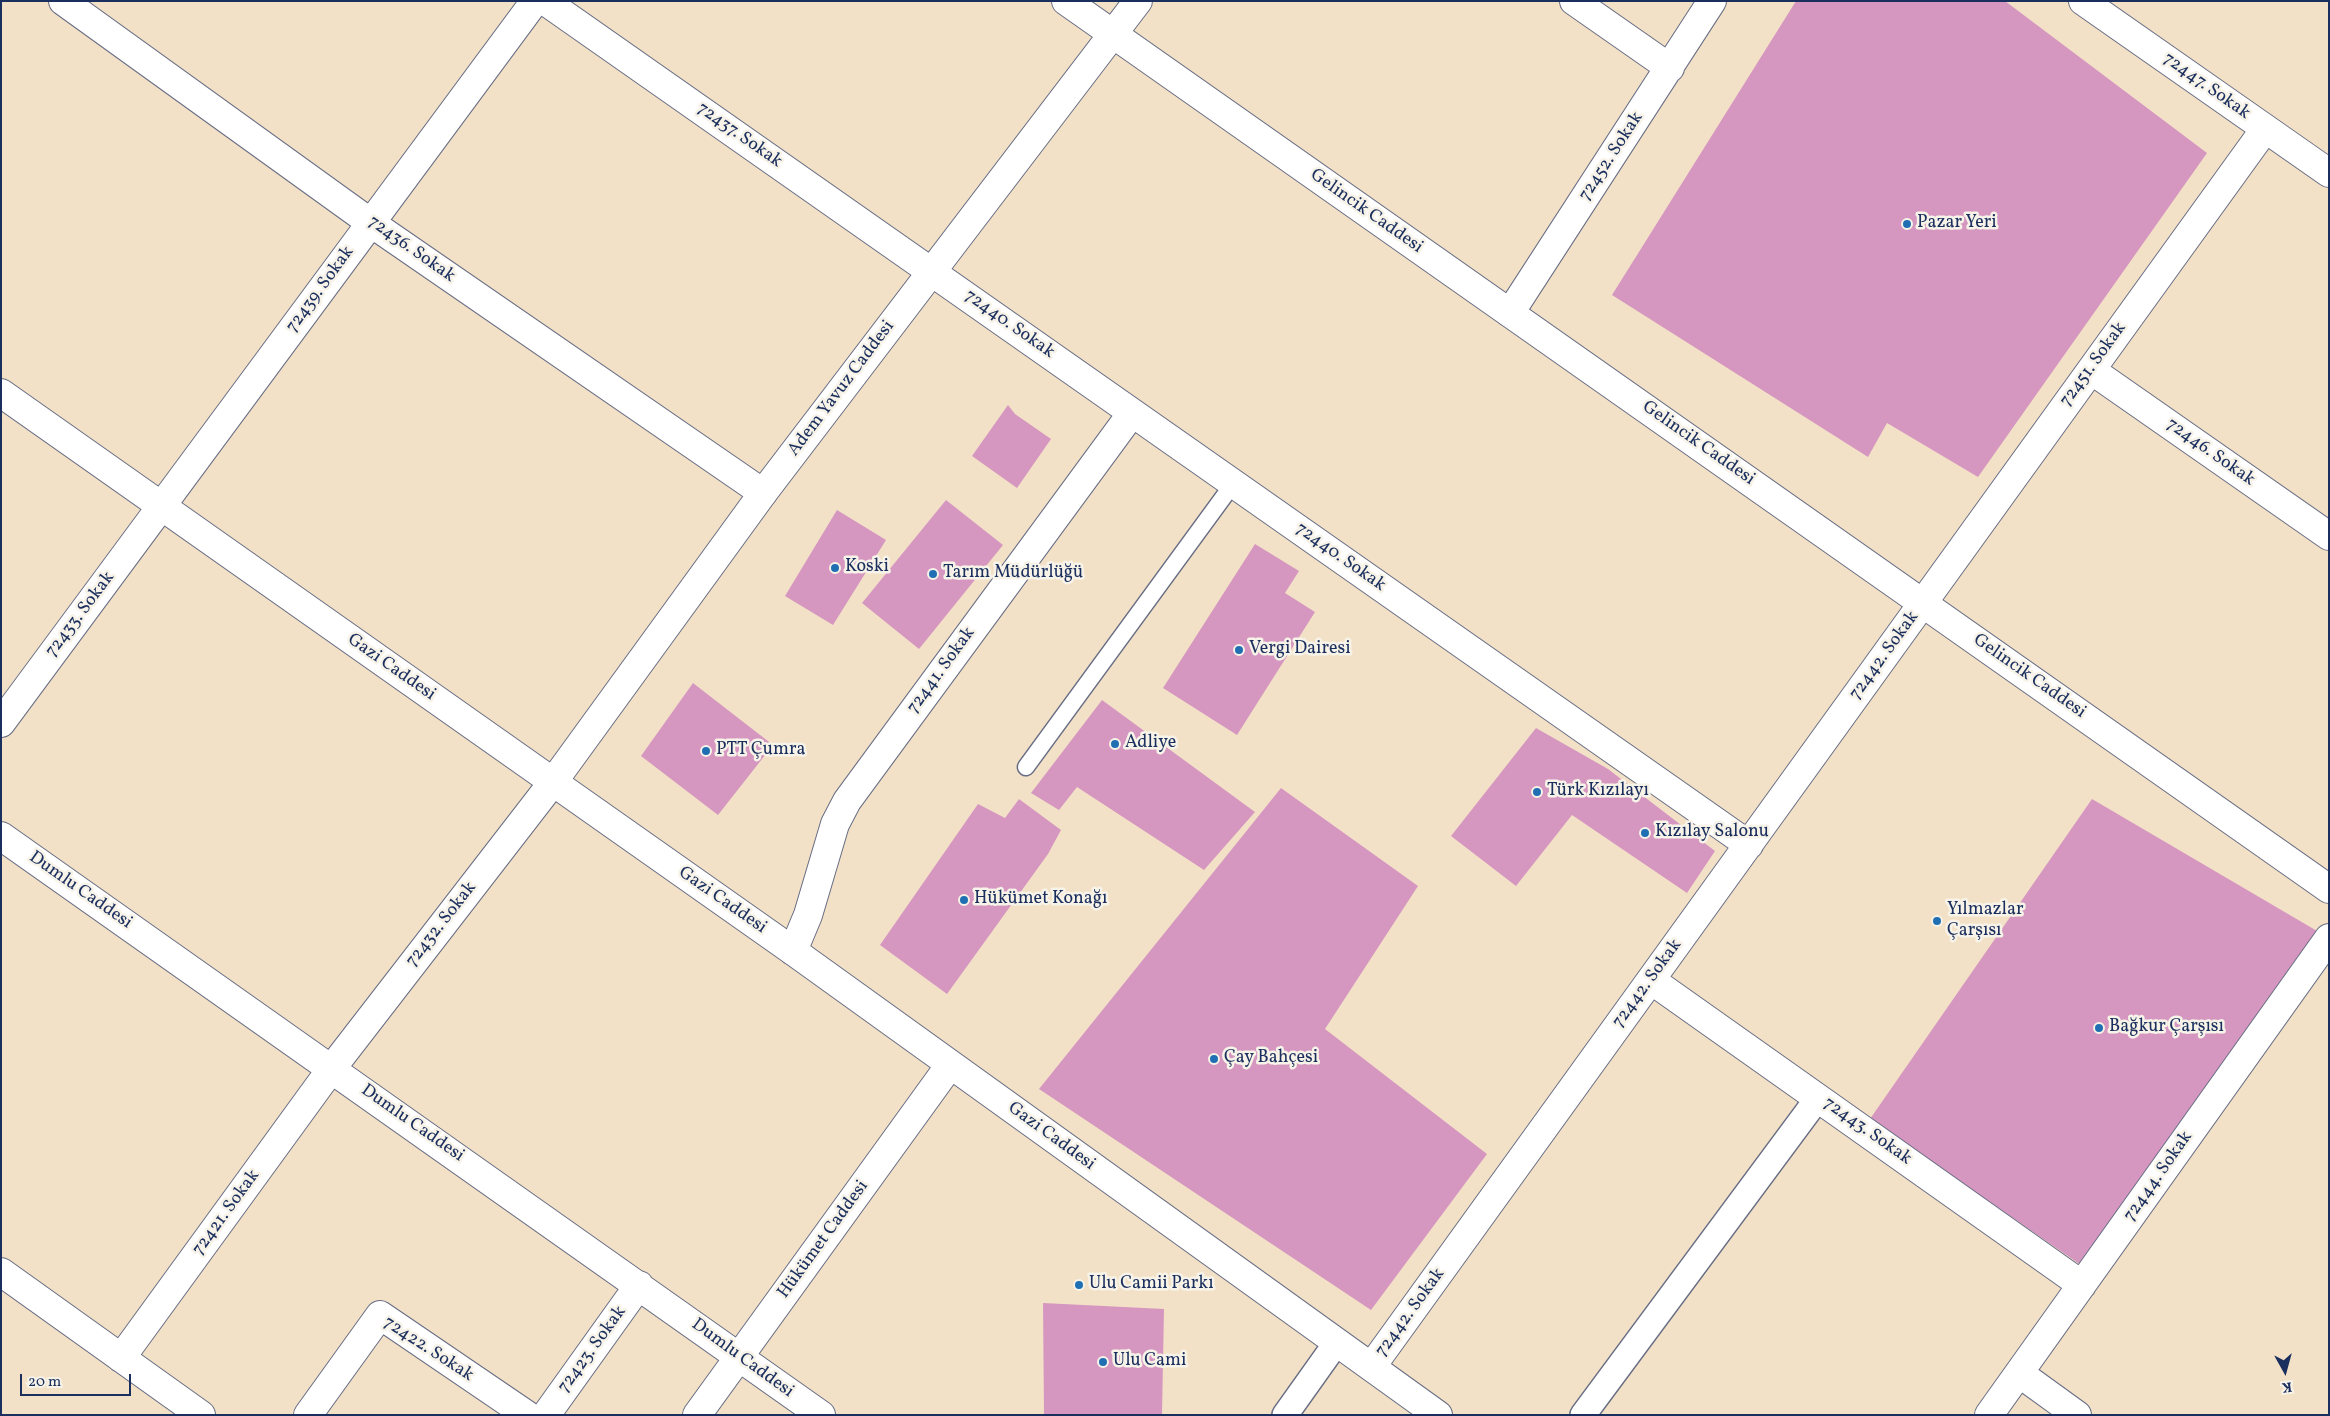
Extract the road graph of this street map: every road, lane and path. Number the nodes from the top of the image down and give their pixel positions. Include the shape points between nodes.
1 (63, 1) edge
2 (535, 1) edge
3 (545, 1) edge
4 (1066, 1) edge
5 (1138, 1) edge
6 (1574, 1) edge
7 (1712, 1) edge
8 (2083, 1) edge
9 (1114, 35) junction
10 (1670, 68) junction
11 (2265, 129) junction
12 (2329, 173) edge
13 (371, 223) junction
14 (932, 270) junction
15 (1510, 313) junction
16 (2090, 370) junction
17 (1, 393) edge
18 (1132, 413) junction
19 (1233, 484) junction
20 (763, 493) junction
21 (161, 507) junction
22 (2329, 536) edge
23 (1923, 602) junction
24 (1, 723) edge
25 (1026, 767) dead end
26 (553, 782) junction
27 (1, 836) edge
28 (1749, 845) junction
29 (2329, 889) edge
30 (2329, 938) edge
31 (793, 952) junction
32 (1651, 980) junction
33 (950, 1065) junction
34 (332, 1068) junction
35 (1818, 1098) junction
36 (1, 1272) edge
37 (639, 1285) junction
38 (2082, 1285) junction
39 (1337, 1342) junction
40 (739, 1356) junction
41 (121, 1358) junction
42 (1372, 1366) junction
43 (2019, 1373) junction
44 (201, 1415) edge
45 (308, 1415) edge
46 (527, 1415) edge
47 (546, 1415) edge
48 (697, 1415) edge
49 (820, 1415) edge
50 (1285, 1415) edge
51 (1438, 1415) edge
52 (1583, 1415) edge
53 (1989, 1415) edge
54 (2078, 1415) edge

1 - 13 street, 72436. Sokak
2 - 13 street, 72439. Sokak
3 - 14 street, 72437. Sokak
4 - 9 street, Gelincik Caddesi
5 - 9 street, Adem Yavuz Caddesi
6 - 10 street
7 - 10 street, 72452. Sokak
8 - 11 street, 72447. Sokak
9 - 14 street, Adem Yavuz Caddesi
9 - 15 street, Gelincik Caddesi
10 - 15 street, 72452. Sokak
11 - 12 street, 72447. Sokak
11 - 16 street, 72451. Sokak
13 - 20 street, 72436. Sokak
13 - 21 street, 72439. Sokak
14 - 18 street, 72440. Sokak
14 - 20 street, Adem Yavuz Caddesi
15 - 23 street, Gelincik Caddesi
16 - 22 street, 72446. Sokak
16 - 23 street, 72451. Sokak
17 - 21 street, Gazi Caddesi
18 - 19 street, 72440. Sokak
18 - 31 street, 72441. Sokak via 847,800 835,824 808,915
19 - 25 lane
19 - 28 street, 72440. Sokak
20 - 26 street, Adem Yavuz Caddesi
21 - 24 street, 72433. Sokak
21 - 26 street, Gazi Caddesi
23 - 28 street, 72442. Sokak
23 - 29 street, Gelincik Caddesi
26 - 31 street, Gazi Caddesi
26 - 34 street, 72432. Sokak
27 - 34 street, Dumlu Caddesi
28 - 32 street, 72442. Sokak
30 - 38 street, 72444. Sokak
31 - 33 street, Gazi Caddesi
32 - 35 street, 72443. Sokak
32 - 42 street, 72442. Sokak
33 - 39 street, Gazi Caddesi
33 - 40 street, Hükümet Caddesi
34 - 37 street, Dumlu Caddesi
34 - 41 street, 72421. Sokak
35 - 38 street, 72443. Sokak
35 - 52 street
36 - 41 street
37 - 40 street, Dumlu Caddesi
37 - 47 street, 72423. Sokak
38 - 43 street, 72444. Sokak
39 - 42 street, Gazi Caddesi
39 - 50 street
40 - 48 street, Hükümet Caddesi
40 - 49 street, Dumlu Caddesi
41 - 44 street
42 - 51 street, Gazi Caddesi
43 - 53 street, 72444. Sokak
43 - 54 street
45 - 46 street, 72422. Sokak via 380,1315

